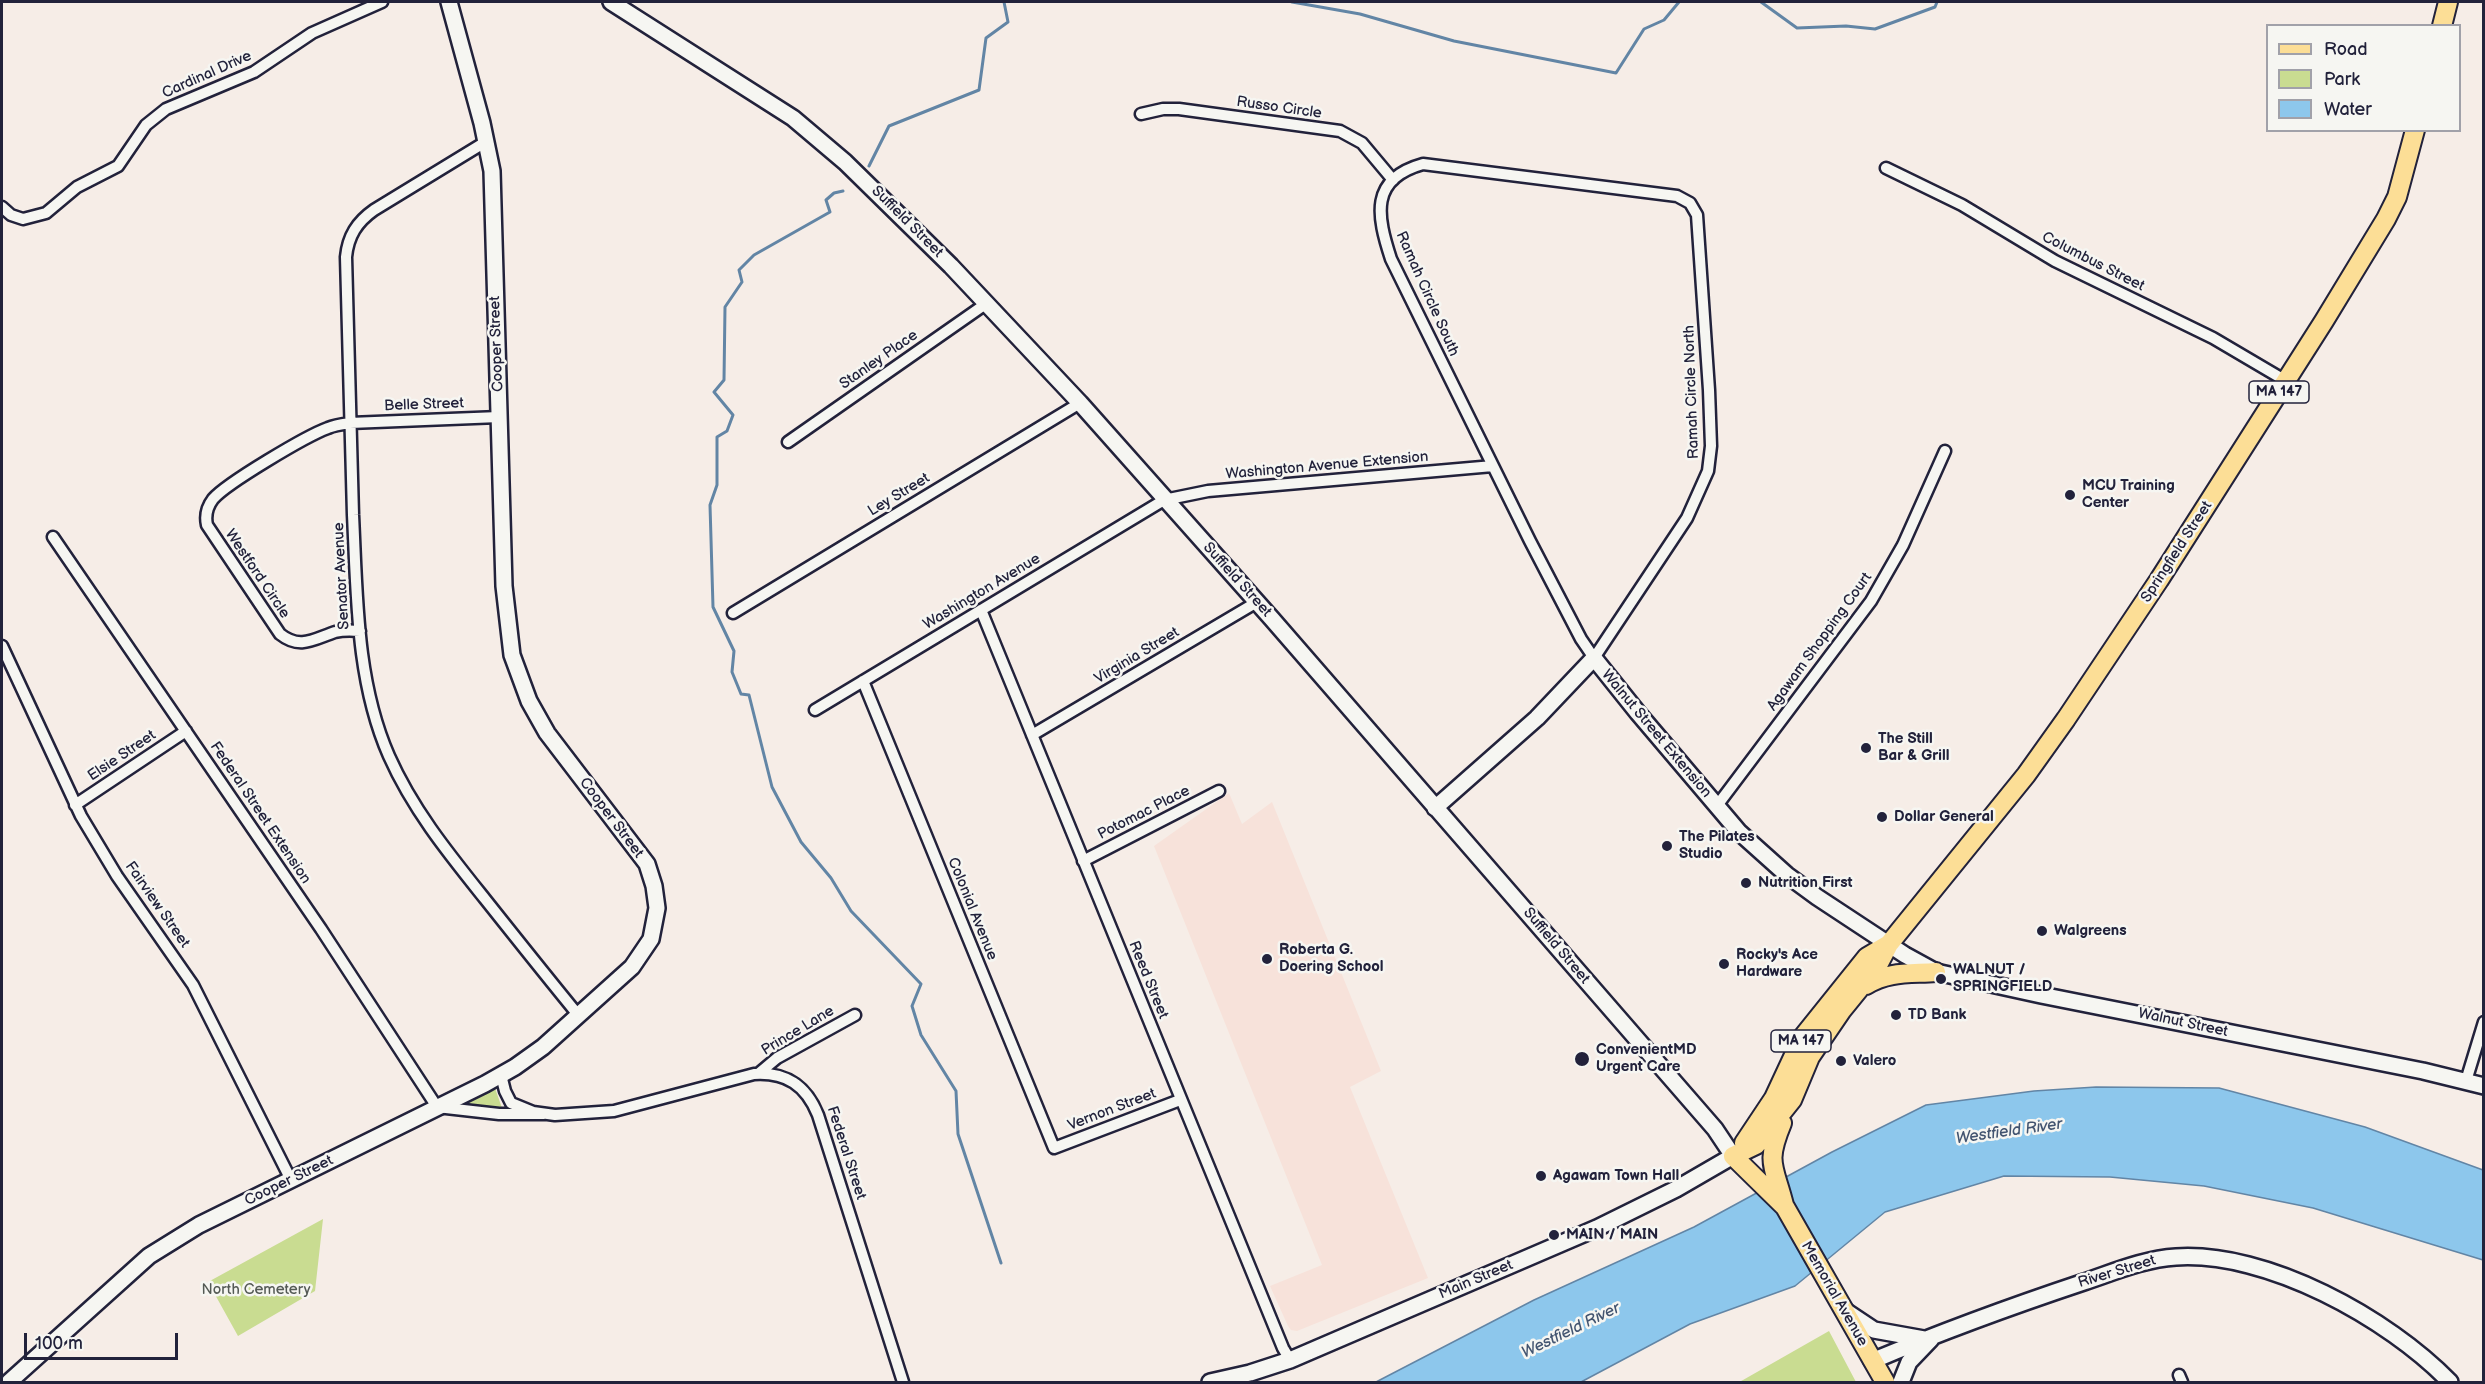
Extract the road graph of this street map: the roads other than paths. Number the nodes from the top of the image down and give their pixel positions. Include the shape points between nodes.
1 (382, 2) edge
2 (449, 2) edge
3 (611, 2) edge
4 (2448, 2) edge
5 (2442, 24) edge
6 (1141, 114) dead end
7 (2414, 132) edge
8 (487, 141) junction
9 (1886, 168) dead end
10 (1393, 180) junction
11 (2, 207) edge
12 (987, 303) junction
13 (2286, 381) junction
14 (1080, 404) junction
15 (499, 417) junction
16 (350, 423) junction
17 (788, 442) dead end
18 (1945, 451) dead end
19 (1493, 466) junction
20 (1164, 500) junction
21 (53, 537) dead end
22 (1257, 602) junction
23 (981, 610) junction
24 (733, 613) dead end
25 (360, 631) junction
26 (2, 646) edge
27 (1594, 658) junction
28 (863, 681) junction
29 (814, 710) dead end
30 (186, 731) junction
31 (1032, 735) junction
32 (1219, 791) dead end
33 (75, 805) junction
34 (1716, 807) junction
35 (1435, 808) junction
36 (1083, 861) junction
37 (1889, 944) junction
38 (1936, 972) junction
39 (1860, 989) junction
40 (855, 1015) dead end
41 (579, 1016) junction
42 (2484, 1022) edge
43 (758, 1074) junction
44 (501, 1075) junction
45 (2466, 1081) junction
46 (2484, 1086) edge
47 (1180, 1100) junction
48 (1792, 1100) junction
49 (437, 1107) junction
50 (544, 1114) junction
51 (1054, 1148) joint
52 (1733, 1156) junction
53 (1768, 1178) junction
54 (291, 1180) junction
55 (1796, 1228) joint
56 (1843, 1310) junction
57 (1929, 1338) junction
58 (1290, 1360) junction
59 (1872, 1361) junction
60 (899, 1370) junction
61 (9, 1383) edge
62 (903, 1383) edge
63 (911, 1383) edge
64 (1210, 1383) edge
65 (1872, 1383) edge
66 (1885, 1383) edge
67 (1901, 1383) edge
68 (2450, 1383) edge

1 - 11 street, Cardinal Drive via 312,33 254,72 166,109 146,125 118,166 77,188 46,213 23,219
2 - 8 main road, Cooper Street
3 - 12 main road, Suffield Street via 798,122 861,177
4 - 5 main road
6 - 10 street, Russo Circle via 1179,110 1340,131 1362,143
7 - 13 main road, Springfield Street / MA 147 via 2397,197 2386,219
8 - 15 main road, Cooper Street via 492,184
8 - 16 street, Senator Avenue via 374,210 349,239 346,257
9 - 13 street, Columbus Street via 1962,205 2055,261 2213,338
10 - 19 street, Ramah Circle South via 1379,208 1391,259
10 - 27 street, Ramah Circle North via 1408,168 1423,164 1677,196 1690,203 1697,215 1709,390 1708,471 1687,518
12 - 14 main road, Suffield Street
12 - 17 street, Stanley Place
13 - 37 main road, Springfield Street / MA 147 via 2066,719 2019,784
14 - 20 main road, Suffield Street
14 - 24 street, Ley Street
15 - 16 street, Belle Street
15 - 41 main road, Cooper Street via 506,608 518,673 543,728 641,856 655,890 654,927 644,951
16 - 25 street, Senator Avenue
16 - 25 street, Westford Circle via 323,430 228,486 212,501 206,518 216,541 280,634 308,643 338,631
18 - 34 street, Agawam Shopping Court via 1903,544 1871,601
19 - 20 street, Washington Avenue Extension via 1208,491
19 - 27 street, Ramah Circle South
20 - 22 main road, Suffield Street
20 - 23 street, Washington Avenue
21 - 30 street, Federal Street Extension
22 - 31 street, Virginia Street
22 - 35 main road, Suffield Street
23 - 28 street, Washington Avenue
23 - 31 street, Reed Street
25 - 41 street, Senator Avenue via 375,717 409,795 449,854
26 - 33 street, Fairview Street
27 - 34 main road, Walnut Street Extension
27 - 35 main road, Walnut Street Extension via 1537,718
28 - 29 street, Washington Avenue
28 - 51 street, Colonial Avenue
30 - 33 street, Elsie Street
30 - 49 street, Federal Street Extension
31 - 36 street, Reed Street
32 - 36 street, Potomac Place
33 - 54 street, Fairview Street via 117,876 193,985
34 - 37 main road, Walnut Street Extension via 1787,875
35 - 52 main road, Suffield Street via 1712,1126
36 - 47 street, Reed Street
37 - 38 main road, Walnut Street
37 - 39 main road, Springfield Street / MA 147
37 - 52 main road, Springfield Street / MA 147 via 1867,957 1802,1038 1774,1098
38 - 39 main road via 1882,976
38 - 45 main road, Walnut Street
39 - 48 main road, Springfield Street / MA 147 via 1810,1057
40 - 43 street, Prince Lane via 777,1058
41 - 44 main road, Cooper Street via 534,1054
42 - 45 street
43 - 50 street, Federal Street via 614,1111
43 - 60 street, Federal Street via 787,1078 804,1091 814,1106
44 - 49 main road, Cooper Street
44 - 50 street, Federal Street via 511,1103
45 - 46 main road, Walnut Street
47 - 51 street, Vernon Street
47 - 58 street, Reed Street
48 - 52 main road, Springfield Street via 1756,1145
48 - 53 main road, MA 147 via 1774,1141
49 - 50 street, Federal Street
49 - 54 main road, Cooper Street
52 - 53 main road, Suffield Street
52 - 58 main road, Main Street via 1677,1189 1589,1232
53 - 55 main road, Suffield Street
54 - 61 main road, Cooper Street via 154,1252
55 - 56 main road, Memorial Avenue
56 - 57 main road via 1874,1330
56 - 59 main road, Memorial Avenue
57 - 59 main road, River Street
57 - 67 main road via 1909,1362
57 - 68 main road, River Street via 2012,1305 2148,1262 2173,1257 2214,1258 2271,1271 2343,1305 2404,1342
58 - 64 main road, Main Street
59 - 65 main road, Memorial Avenue
59 - 66 main road, Memorial Avenue
60 - 62 street, Federal Street
60 - 63 street

